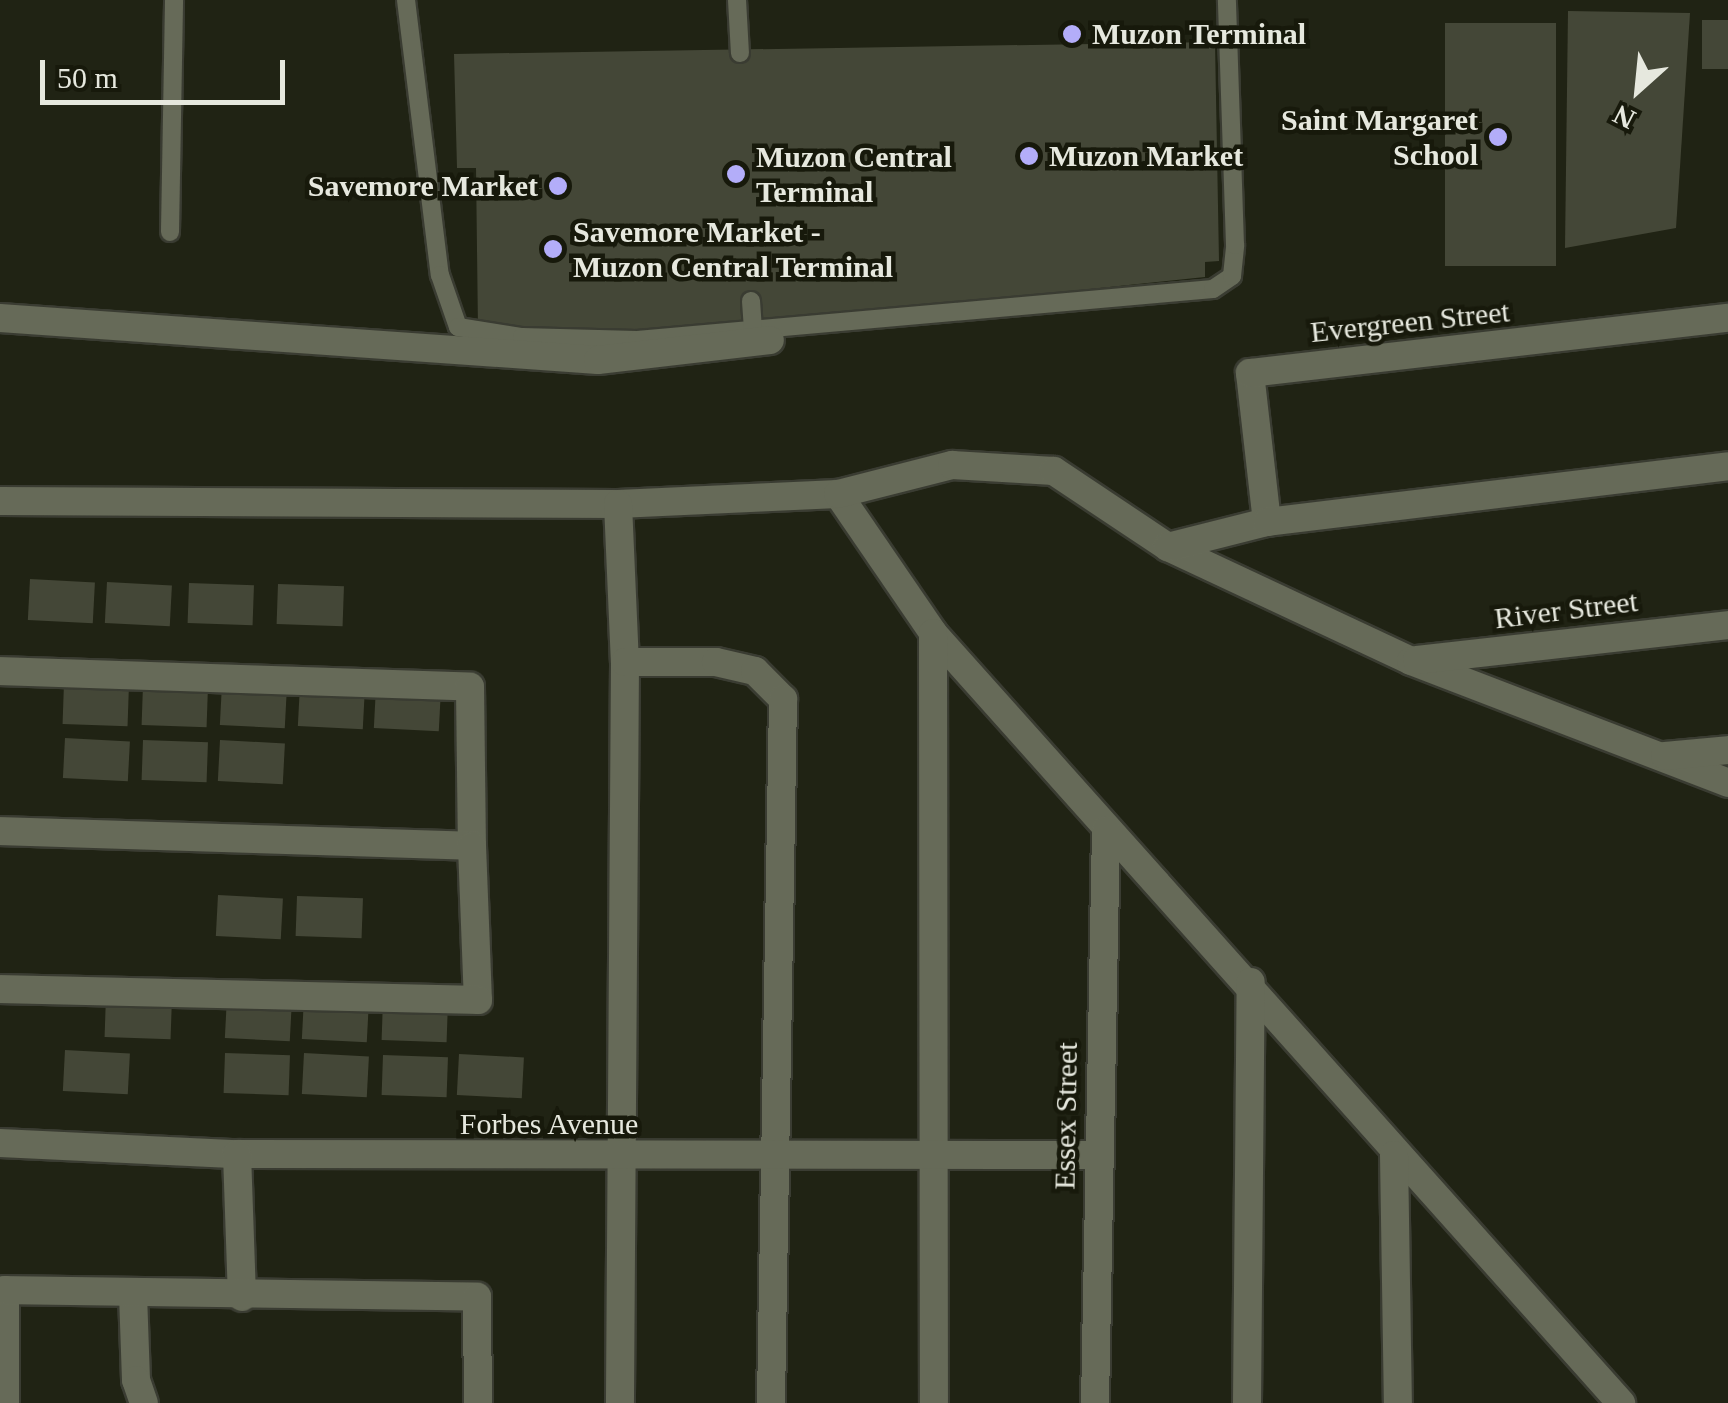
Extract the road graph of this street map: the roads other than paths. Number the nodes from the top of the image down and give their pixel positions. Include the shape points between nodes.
1 (174, 0) edge
2 (406, 0) edge
3 (736, 0) edge
4 (1227, 0) edge
5 (740, 54) dead end
6 (170, 232) dead end
7 (751, 301) dead end
8 (0, 318) edge
9 (1728, 318) edge
10 (761, 334) junction
11 (1728, 466) edge
12 (838, 494) junction
13 (0, 501) edge
14 (618, 504) junction
15 (1267, 522) junction
16 (1168, 547) junction
17 (1728, 624) edge
18 (933, 633) junction
19 (1411, 661) junction
20 (626, 662) junction
21 (0, 671) edge
22 (1728, 750) edge
23 (1656, 756) junction
24 (1728, 783) edge
25 (1106, 830) junction
26 (0, 832) edge
27 (472, 846) junction
28 (1251, 982) junction
29 (0, 989) edge
30 (0, 1143) edge
31 (938, 1153) junction
32 (238, 1154) junction
33 (1098, 1154) junction
34 (1394, 1154) junction
35 (624, 1157) junction
36 (775, 1157) junction
37 (133, 1294) junction
38 (242, 1298) junction
39 (5, 1403) edge
40 (144, 1403) edge
41 (478, 1403) edge
42 (620, 1403) edge
43 (771, 1403) edge
44 (934, 1403) edge
45 (1095, 1403) edge
46 (1248, 1403) edge
47 (1398, 1403) edge
48 (1621, 1403) edge

1 - 6 lane
2 - 10 lane via 440,274 458,327 522,337 637,340
3 - 5 lane
4 - 10 lane via 1232,276 1213,288
7 - 10 lane
8 - 10 street via 598,360
9 - 15 street, Evergreen Street via 1250,372
11 - 15 street
12 - 14 street
12 - 16 street via 952,465 1054,471
12 - 18 street
13 - 14 street
14 - 20 street
15 - 16 street
16 - 19 street
17 - 19 street, River Street
18 - 25 street
18 - 31 street
19 - 23 street
20 - 35 street
20 - 36 street via 716,662 754,672 783,698
21 - 27 street via 470,687
22 - 23 street
23 - 24 street
25 - 28 street
25 - 33 street, Essex Street
26 - 27 street
27 - 29 street via 478,1000
28 - 34 street
28 - 46 street
30 - 32 street, Forbes Avenue
31 - 33 street, Forbes Avenue
31 - 36 street, Forbes Avenue
31 - 44 street
32 - 35 street, Forbes Avenue
32 - 38 street
33 - 45 street, Essex Street
34 - 47 street
34 - 48 street
35 - 36 street, Forbes Avenue
35 - 42 street
36 - 43 street
37 - 38 street
37 - 39 street via 5,1290
37 - 40 street via 133,1349
38 - 41 street via 476,1298

